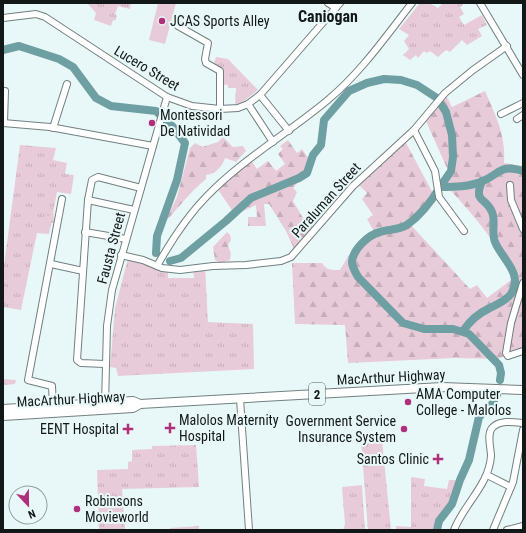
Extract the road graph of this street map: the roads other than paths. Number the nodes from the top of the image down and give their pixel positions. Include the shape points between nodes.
1 (328, 3) edge
2 (340, 3) edge
3 (412, 3) edge
4 (480, 3) edge
5 (336, 8) junction
6 (3, 18) edge
7 (178, 26) dead end
8 (507, 46) junction
9 (523, 75) edge
10 (67, 84) dead end
11 (5, 91) dead end
12 (260, 95) junction
13 (167, 97) junction
14 (523, 103) edge
15 (248, 104) junction
16 (220, 109) junction
17 (501, 114) dead end
18 (523, 115) edge
19 (517, 119) dead end
20 (4, 123) edge
21 (53, 128) junction
22 (414, 130) junction
23 (289, 131) junction
24 (273, 142) junction
25 (153, 146) junction
26 (510, 185) dead end
27 (141, 188) junction
28 (62, 198) dead end
29 (88, 200) junction
30 (134, 210) junction
31 (523, 229) edge
32 (85, 232) junction
33 (464, 232) dead end
34 (126, 239) junction
35 (122, 255) junction
36 (51, 264) junction
37 (157, 266) junction
38 (83, 271) junction
39 (523, 283) edge
40 (523, 351) edge
41 (105, 364) junction
42 (523, 390) edge
43 (240, 399) junction
44 (53, 406) junction
45 (105, 406) junction
46 (3, 409) edge
47 (23, 411) junction
48 (3, 416) edge
49 (523, 423) edge
50 (523, 430) edge
51 (487, 475) junction
52 (511, 487) junction
53 (523, 526) edge
54 (249, 530) edge
55 (454, 530) edge
56 (493, 530) edge
57 (507, 530) edge

1 - 5 street
2 - 5 street, Lucero Street
3 - 23 street via 357,72
4 - 8 street
5 - 12 street, Lucero Street
6 - 13 street, Lucero Street via 36,14 45,17
7 - 16 street via 208,43 206,63 220,71
8 - 9 street
8 - 22 street, Paraluman Street via 444,93
10 - 21 street
11 - 20 street
12 - 15 street, Lucero Street
12 - 23 street
13 - 16 street, Lucero Street via 192,106
13 - 25 street, Fausta Street
14 - 17 street
15 - 16 street, Lucero Street via 238,108
15 - 24 street
18 - 19 street
20 - 21 street
21 - 25 street
22 - 33 street via 435,171 439,197
22 - 37 street, Paraluman Street via 353,186 291,257 281,261 180,270
23 - 24 street
24 - 37 street via 208,195 173,239
25 - 27 street, Fausta Street
26 - 31 street via 511,200
27 - 29 street via 98,177 92,180
27 - 30 street, Fausta Street
28 - 36 street
29 - 30 street
29 - 32 street
30 - 34 street, Fausta Street
32 - 34 street
32 - 38 street
34 - 35 street, Fausta Street
35 - 37 street, Paraluman Street
35 - 41 street, Fausta Street via 112,290
36 - 38 street
36 - 44 street via 28,380 52,386
38 - 41 street via 77,360 81,363
39 - 40 street via 510,323 506,353 508,356
41 - 45 street, Fausta Street
42 - 43 highway, MacArthur Highway / 2 via 442,387
43 - 45 highway, MacArthur Highway / 2 via 140,404 133,401
43 - 54 street
44 - 45 highway, MacArthur Highway / 2
44 - 47 highway, MacArthur Highway / 2
45 - 47 highway, MacArthur Highway / 2
46 - 47 highway, MacArthur Highway / 2
47 - 48 highway, MacArthur Highway / 2
49 - 51 street via 499,423 492,428
50 - 52 street
51 - 52 street
51 - 55 street
52 - 56 street
53 - 57 street

